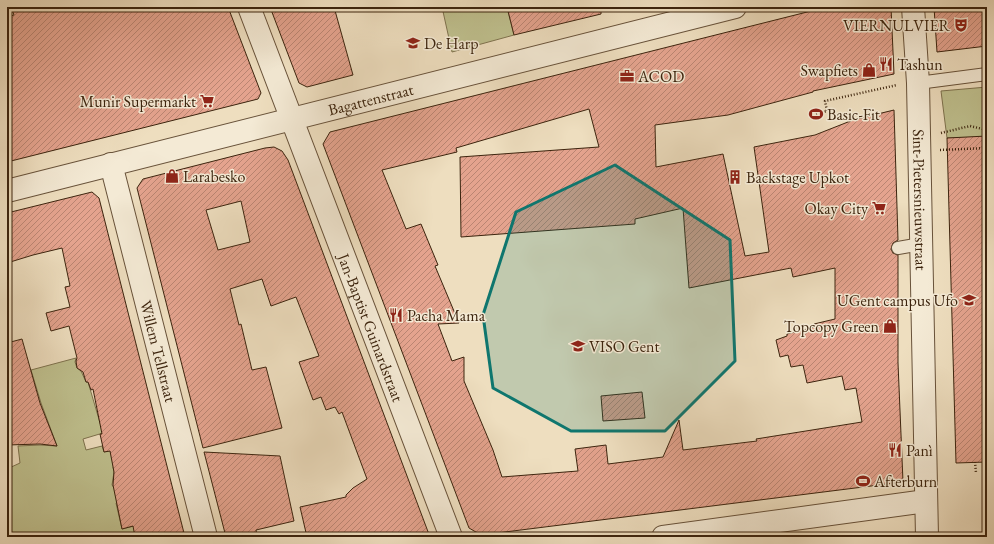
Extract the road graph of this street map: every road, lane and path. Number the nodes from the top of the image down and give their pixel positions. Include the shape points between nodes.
1 (249, 7) edge
2 (735, 7) edge
3 (913, 7) edge
4 (987, 74) edge
5 (918, 83) junction
6 (816, 114) dead end
7 (291, 119) junction
8 (987, 130) edge
9 (919, 138) junction
10 (987, 148) edge
11 (947, 149) dead end
12 (111, 164) junction
13 (7, 191) edge
14 (921, 244) junction
15 (898, 248) dead end
16 (975, 462) dead end
17 (976, 473) dead end
18 (926, 501) junction
19 (709, 534) edge
20 (206, 537) edge
21 (451, 537) edge
22 (664, 537) edge
23 (927, 537) edge

1 - 7 street, Jan-Baptist Guinardstraat
2 - 7 street, Bagattenstraat
3 - 5 street, Sint-Pietersnieuwstraat
4 - 5 lane
5 - 6 path via 893,85 825,101 827,111
5 - 9 street, Sint-Pietersnieuwstraat
7 - 12 street, Bagattenstraat
7 - 21 street, Jan-Baptist Guinardstraat
8 - 9 path via 970,126
9 - 14 street, Sint-Pietersnieuwstraat
10 - 11 path
12 - 13 street, Bagattenstraat
12 - 20 street, Willem Tellstraat
14 - 15 lane
14 - 18 street, Sint-Pietersnieuwstraat
16 - 17 path
18 - 19 street
18 - 23 street, Sint-Pietersnieuwstraat
19 - 22 street

